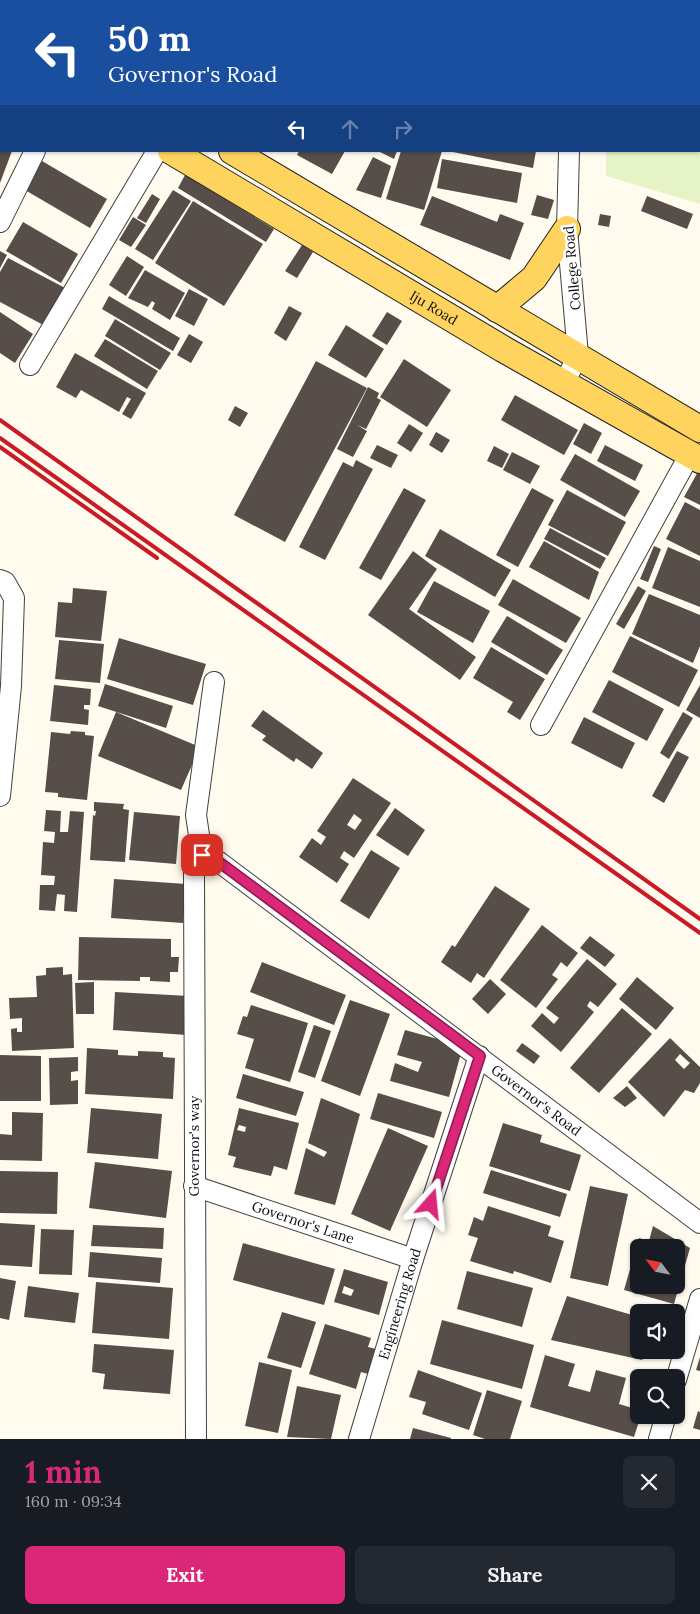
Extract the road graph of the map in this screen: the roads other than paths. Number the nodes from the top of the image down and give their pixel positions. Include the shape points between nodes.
1 (35, 152) edge
2 (156, 152) edge
3 (173, 152) edge
4 (235, 152) edge
5 (569, 152) edge
6 (256, 158) edge
7 (0, 222) edge
8 (567, 229) junction
9 (497, 309) junction
10 (578, 355) junction
11 (30, 365) dead end
12 (564, 382) junction
13 (700, 429) edge
14 (695, 457) edge
15 (0, 580) edge
16 (214, 682) dead end
17 (541, 725) dead end
18 (0, 796) edge
19 (202, 855) junction
20 (480, 1056) junction
21 (194, 1186) junction
22 (700, 1223) edge
23 (413, 1259) junction
24 (700, 1299) edge
25 (679, 1369) edge
26 (663, 1424) edge
27 (196, 1439) edge
28 (360, 1439) edge
29 (659, 1439) edge

1 - 7 street
2 - 11 street
3 - 12 main road, Iju Road
4 - 6 main road
5 - 8 street, College Road
6 - 9 main road
8 - 9 main road via 534,278
8 - 10 street, College Road
9 - 10 main road
10 - 12 street
10 - 13 main road
12 - 14 main road, Iju Road
14 - 17 street
15 - 18 street via 5,582 14,598 11,686
16 - 19 street via 196,815
19 - 20 street, Governor's Road via 219,862
19 - 21 street, Governor's way via 194,873
20 - 22 street, Governor's Road
20 - 23 street, Engineering Road
21 - 23 street, Governor's Lane
21 - 27 street, Governor's way
23 - 28 street, Engineering Road
24 - 25 street
26 - 29 street

